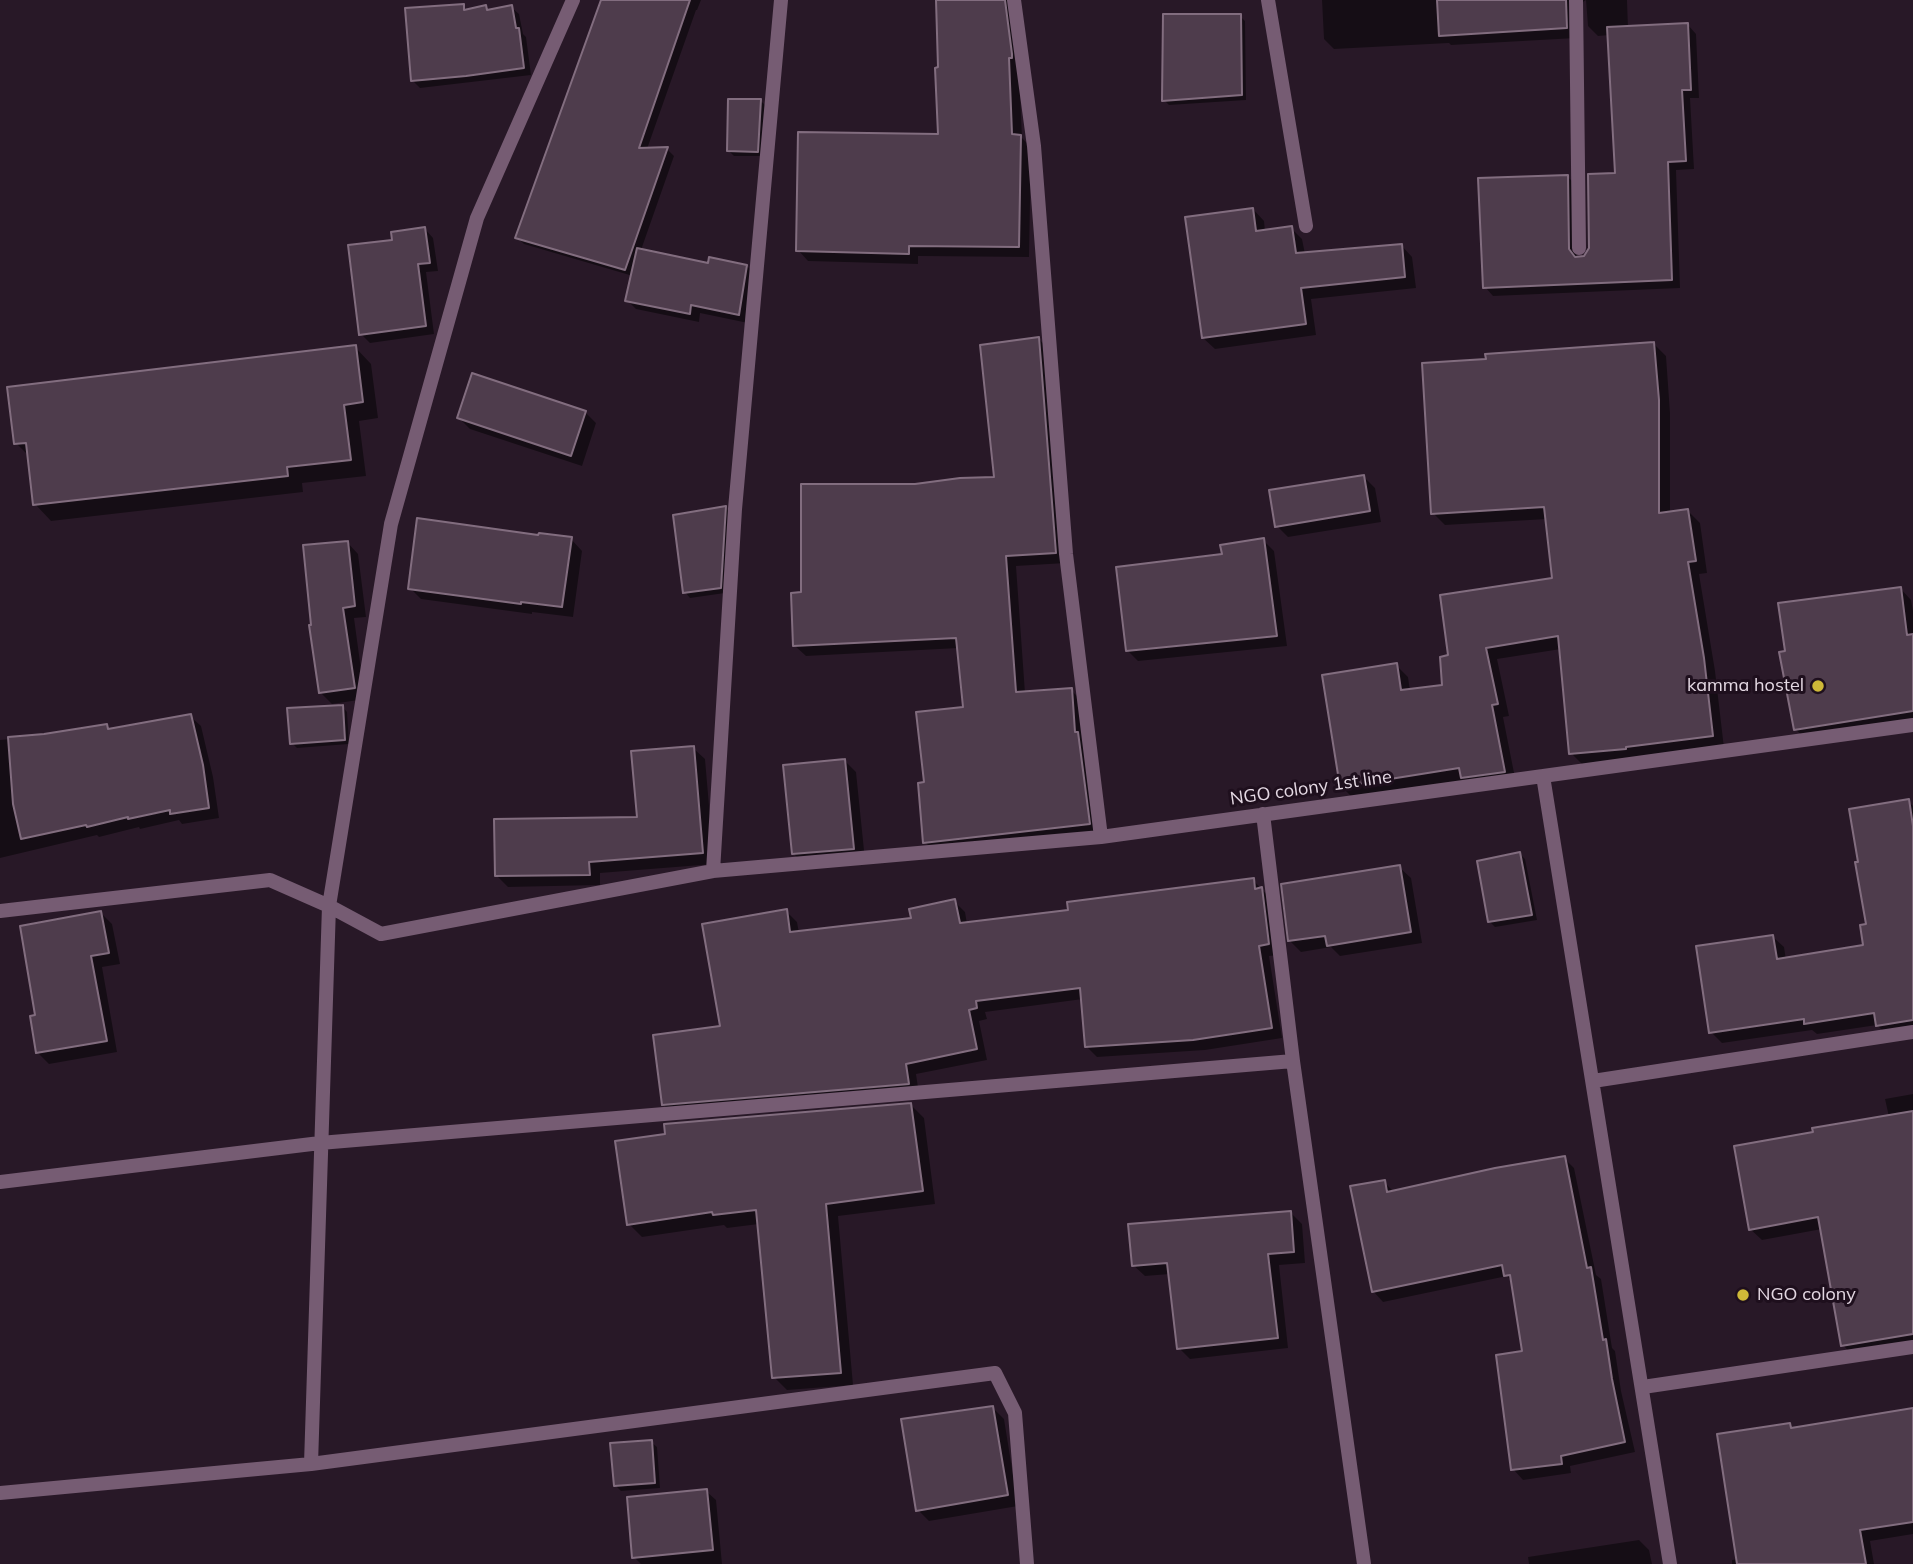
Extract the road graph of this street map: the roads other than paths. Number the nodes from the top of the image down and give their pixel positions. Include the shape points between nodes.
1 (573, 0) edge
2 (781, 0) edge
3 (1014, 0) edge
4 (1268, 0) edge
5 (1576, 0) edge
6 (1306, 226) dead end
7 (1579, 248) dead end
8 (1913, 725) edge
9 (1543, 776) junction
10 (1264, 814) junction
11 (1101, 837) junction
12 (713, 871) junction
13 (329, 906) junction
14 (0, 911) edge
15 (1913, 1032) edge
16 (1293, 1061) junction
17 (1593, 1081) junction
18 (320, 1143) junction
19 (0, 1181) edge
20 (1913, 1347) edge
21 (1643, 1387) junction
22 (311, 1464) junction
23 (0, 1493) edge
24 (1027, 1564) edge
25 (1364, 1564) edge
26 (1670, 1564) edge

1 - 13 street via 477,218 391,524
2 - 12 street via 735,509
3 - 11 street via 1034,146 1066,554
4 - 6 street
5 - 7 street
8 - 9 street, NGO colony 1st line
9 - 10 street, NGO colony 1st line
9 - 17 street
10 - 11 street, NGO colony 1st line
10 - 16 street
11 - 12 street, NGO colony 1st line
12 - 13 street, NGO colony 1st line via 381,934
13 - 14 street, NGO colony 1st line via 270,880
13 - 18 street
15 - 17 street
16 - 18 street
16 - 25 street
17 - 21 street
18 - 19 street
18 - 22 street
20 - 21 street
21 - 26 street
22 - 23 street
22 - 24 street via 995,1373 1015,1413

